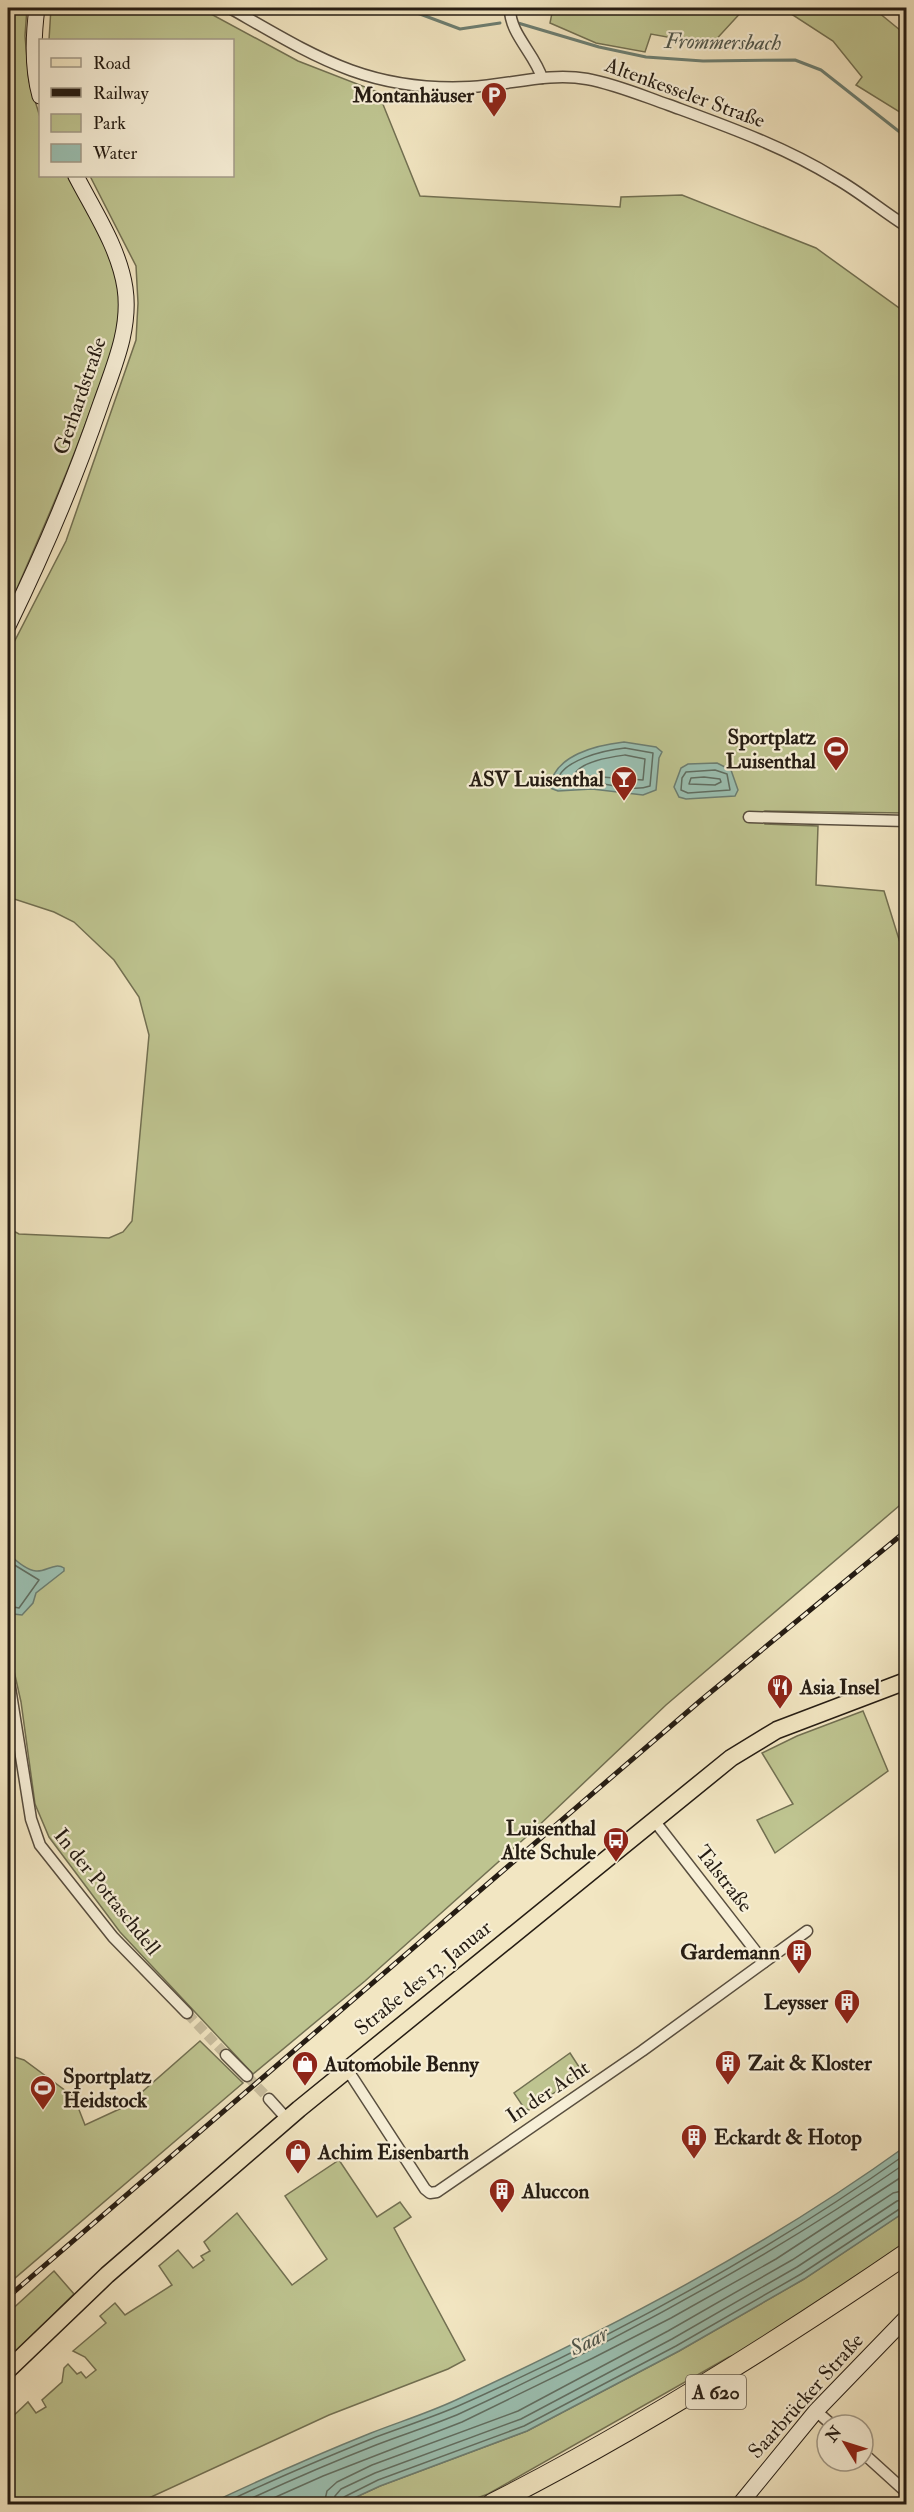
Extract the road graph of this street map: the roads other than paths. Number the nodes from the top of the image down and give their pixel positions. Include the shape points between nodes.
1 (37, 8) edge
2 (230, 8) edge
3 (510, 8) edge
4 (542, 78) junction
5 (39, 92) edge
6 (76, 177) edge
7 (906, 226) edge
8 (8, 626) edge
9 (749, 818) dead end
10 (906, 821) edge
11 (8, 1675) edge
12 (906, 1681) edge
13 (653, 1819) junction
14 (807, 1931) dead end
15 (764, 1962) junction
16 (186, 2013) tunnel mouth
17 (226, 2055) tunnel mouth
18 (347, 2069) junction
19 (247, 2076) tunnel mouth
20 (269, 2099) tunnel mouth
21 (286, 2119) junction
22 (906, 2254) edge
23 (906, 2269) edge
24 (906, 2318) edge
25 (8, 2370) edge
26 (816, 2411) joint
27 (875, 2464) edge
28 (906, 2492) edge
29 (492, 2505) edge
30 (518, 2505) edge
31 (740, 2505) edge

1 - 5 street via 34,35
2 - 4 street, Altenkesseler Straße via 303,50 378,80 446,87
3 - 4 street via 512,24 538,64
4 - 7 street, Altenkesseler Straße via 586,78 737,130 814,165
6 - 8 street, Gerhardstraße via 120,264 126,308 123,339 88,442
9 - 10 street
11 - 16 street, In der Pottaschdell via 31,1819 40,1845 113,1937
12 - 13 main road, Straße des 13. Januar via 759,1739
13 - 15 street, Talstraße
13 - 18 main road, Straße des 13. Januar
14 - 15 street, In der Acht
15 - 18 street, In der Acht via 437,2192 430,2193 425,2188
17 - 19 street
18 - 21 main road, Straße des 13. Januar
20 - 21 street
21 - 25 main road, Straße des 13. Januar via 106,2275
22 - 29 highway, A 620 via 700,2387
23 - 30 highway, A 620 via 699,2403
24 - 26 street, Saarbrücker Straße
26 - 31 street, Saarbrücker Straße
27 - 28 street

